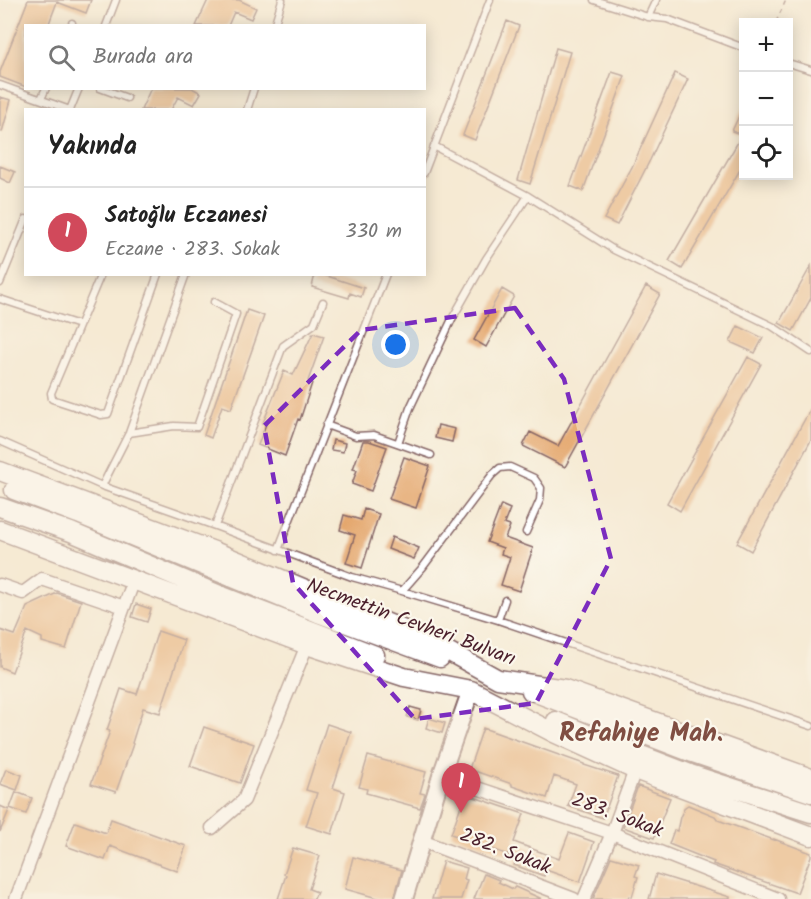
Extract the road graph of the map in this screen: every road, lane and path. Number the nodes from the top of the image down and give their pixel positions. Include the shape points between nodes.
1 (116, 0) edge
2 (282, 0) edge
3 (490, 0) edge
4 (594, 0) edge
5 (656, 0) edge
6 (786, 0) edge
7 (648, 17) junction
8 (778, 18) edge
9 (107, 24) edge
10 (275, 24) edge
11 (739, 46) edge
12 (793, 64) edge
13 (811, 70) edge
14 (0, 86) edge
15 (45, 90) edge
16 (78, 90) edge
17 (105, 90) edge
18 (253, 90) edge
19 (127, 98) dead end
20 (41, 99) junction
21 (65, 108) edge
22 (71, 108) edge
23 (248, 108) edge
24 (434, 146) junction
25 (426, 168) edge
26 (528, 196) junction
27 (24, 224) edge
28 (100, 276) edge
29 (158, 276) edge
30 (185, 276) edge
31 (385, 276) edge
32 (0, 283) edge
33 (0, 298) edge
34 (214, 302) dead end
35 (322, 302) dead end
36 (80, 325) junction
37 (811, 352) edge
38 (326, 425) junction
39 (129, 433) junction
40 (0, 441) edge
41 (398, 443) junction
42 (431, 455) dead end
43 (0, 471) edge
44 (0, 484) edge
45 (102, 486) junction
46 (0, 507) edge
47 (215, 526) junction
48 (0, 530) edge
49 (526, 532) dead end
50 (278, 550) junction
51 (134, 580) junction
52 (0, 585) edge
53 (402, 591) junction
54 (505, 600) dead end
55 (124, 607) junction
56 (498, 620) junction
57 (307, 645) junction
58 (498, 679) junction
59 (471, 690) junction
60 (811, 726) edge
61 (635, 770) junction
62 (441, 776) junction
63 (811, 778) edge
64 (811, 793) edge
65 (811, 813) edge
66 (212, 828) dead end
67 (612, 833) junction
68 (811, 836) edge
69 (422, 841) junction
70 (16, 899) edge
71 (404, 899) edge
72 (574, 899) edge
73 (584, 899) edge
74 (778, 899) edge

1 - 9 lane
2 - 10 lane
3 - 24 lane
4 - 7 lane
5 - 7 lane
6 - 8 path
7 - 11 lane via 668,19
12 - 13 lane
14 - 20 lane
15 - 20 lane
16 - 22 lane
17 - 19 lane
18 - 23 lane
20 - 21 lane
24 - 25 lane
24 - 26 lane
26 - 37 lane via 614,250 772,326
26 - 41 lane via 452,319
27 - 32 lane
28 - 36 lane
29 - 36 lane via 108,414 52,399 51,393
30 - 39 lane
31 - 38 lane
33 - 36 lane
34 - 39 lane via 236,314 196,427
35 - 47 lane via 314,324 283,346
38 - 41 lane via 356,436 374,435
38 - 50 lane
39 - 45 lane
40 - 45 lane
41 - 42 lane
43 - 58 main road via 344,604 426,639
44 - 58 main road, Necmettin Cevheri Bulvarı via 318,613
45 - 47 lane
46 - 59 main road
47 - 50 lane
48 - 51 main road
49 - 53 lane via 541,488 534,478 510,467 500,468
50 - 53 lane
51 - 55 street
51 - 57 main road
52 - 55 street via 23,592 42,579
53 - 56 lane
54 - 56 lane
55 - 70 street
56 - 60 lane
57 - 59 main road via 404,677
57 - 66 street via 244,800
58 - 63 main road via 565,689
58 - 64 main road, Necmettin Cevheri Bulvarı
59 - 61 main road
59 - 62 main road
59 - 65 main road via 690,774
61 - 67 street
61 - 68 main road
62 - 67 street, 283. Sokak
62 - 69 main road
67 - 73 street
67 - 74 street, 283. Sokak
69 - 71 main road
69 - 72 street, 282. Sokak

